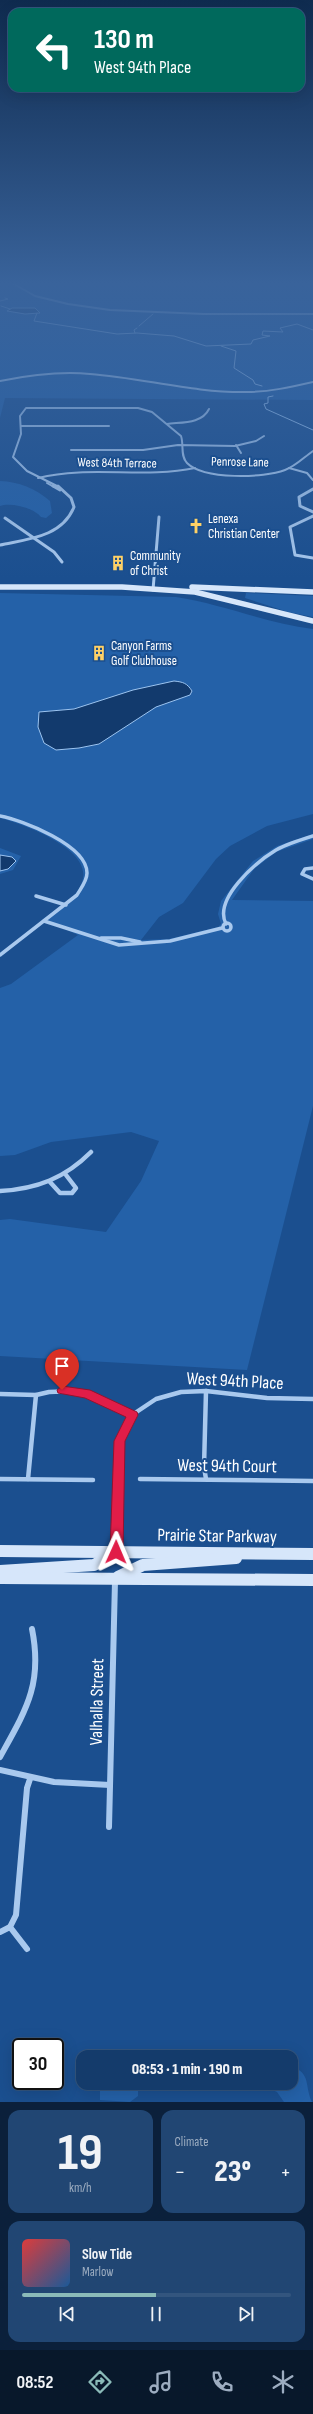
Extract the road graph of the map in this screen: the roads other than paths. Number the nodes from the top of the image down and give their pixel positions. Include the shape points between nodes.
1 (153, 382) edge
2 (313, 382) edge
3 (209, 409) dead end
4 (168, 424) junction
5 (21, 426) junction
6 (109, 426) dead end
7 (264, 436) dead end
8 (183, 445) junction
9 (236, 446) junction
10 (71, 450) dead end
11 (313, 451) edge
12 (241, 453) dead end
13 (195, 468) junction
14 (290, 468) junction
15 (312, 476) edge
16 (38, 478) junction
17 (313, 480) edge
18 (313, 489) edge
19 (313, 512) edge
20 (313, 516) edge
21 (159, 517) dead end
22 (5, 518) dead end
23 (32, 537) junction
24 (0, 545) edge
25 (313, 558) edge
26 (62, 562) dead end
27 (0, 584) edge
28 (0, 587) edge
29 (153, 588) junction
30 (313, 592) edge
31 (313, 621) edge
32 (0, 816) edge
33 (313, 836) edge
34 (313, 868) edge
35 (313, 879) edge
36 (36, 896) dead end
37 (66, 905) junction
38 (44, 921) junction
39 (226, 924) junction
40 (222, 928) junction
41 (101, 938) junction
42 (140, 942) junction
43 (0, 954) edge
44 (91, 1152) dead end
45 (66, 1175) junction
46 (50, 1182) junction
47 (0, 1191) edge
48 (206, 1392) junction
49 (0, 1394) edge
50 (36, 1395) junction
51 (313, 1399) edge
52 (132, 1415) junction
53 (0, 1478) edge
54 (28, 1479) junction
55 (140, 1479) dead end
56 (93, 1480) dead end
57 (206, 1480) junction
58 (313, 1481) edge
59 (0, 1551) edge
60 (116, 1552) junction
61 (290, 1554) junction
62 (313, 1554) edge
63 (0, 1571) edge
64 (0, 1578) edge
65 (115, 1578) junction
66 (313, 1580) edge
67 (32, 1629) dead end
68 (0, 1757) edge
69 (0, 1770) edge
70 (30, 1779) junction
71 (110, 1784) junction
72 (109, 1827) dead end
73 (10, 1927) junction
74 (0, 1932) edge
75 (27, 1949) dead end

1 - 2 street via 247,392 275,390
3 - 4 street via 206,415 200,418
4 - 5 street, Penrose Lane via 152,412 132,408 26,408 20,416
4 - 8 street, Penrose Lane via 181,436
5 - 6 street
5 - 16 street via 13,458 21,468
7 - 9 street via 256,442
8 - 9 street
8 - 10 street via 142,450
8 - 13 street, Penrose Lane via 185,461
9 - 12 street
11 - 14 street, Penrose Lane
13 - 14 street, Penrose Lane via 221,474 258,475
13 - 16 street, West 84th Terrace via 160,474 79,471
14 - 15 street
15 - 17 street
16 - 23 street via 62,490 73,501 74,507 71,516 60,526
18 - 19 street via 299,497 297,502
20 - 25 street via 291,526 294,553 297,556
21 - 29 street
22 - 23 street
23 - 24 street
23 - 26 street via 54,552
27 - 29 main road
28 - 29 main road
29 - 30 main road
29 - 31 main road via 217,596
32 - 37 street via 19,821 68,844 82,857 87,878 81,891
33 - 39 street via 280,847 248,870 225,901 222,910
34 - 35 street via 305,869 302,874
36 - 37 street
37 - 38 street
38 - 41 street
38 - 43 street
39 - 40 street
39 - 40 street via 232,926 231,929
40 - 42 street via 170,940
41 - 42 street via 121,938
41 - 42 street via 119,945
44 - 45 street
45 - 46 street
45 - 46 street via 76,1188 72,1193 60,1193
46 - 47 street
48 - 51 street, West 94th Place via 267,1398
48 - 52 street, West 94th Place via 168,1395 156,1399
48 - 57 street
49 - 50 street
50 - 52 street via 76,1391 96,1397
50 - 54 street
52 - 60 street via 120,1441
53 - 54 street
54 - 56 street
55 - 57 street, West 94th Court
57 - 58 street, West 94th Court
59 - 60 main road, Prairie Star Parkway
60 - 61 main road, Prairie Star Parkway
60 - 63 main road via 94,1565
61 - 62 main road, Prairie Star Parkway
61 - 65 main road via 143,1565
64 - 65 main road
65 - 66 main road
65 - 71 street, Valhalla Street
67 - 68 street via 38,1650 35,1682 29,1703
69 - 70 street
70 - 71 street via 67,1785
70 - 73 street via 27,1788 16,1915
71 - 72 street, Valhalla Street
73 - 74 street
73 - 75 street

